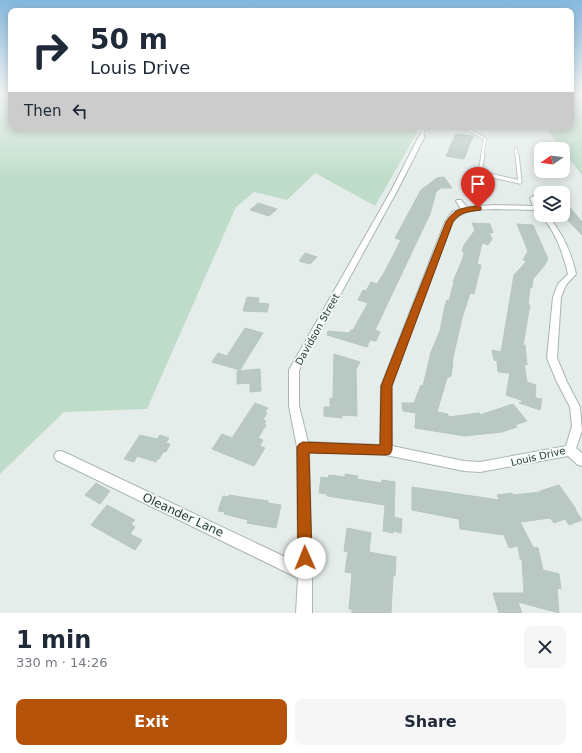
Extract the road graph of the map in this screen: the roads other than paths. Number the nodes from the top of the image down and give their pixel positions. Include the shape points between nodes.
1 (423, 130) edge
2 (470, 130) edge
3 (516, 149) dead end
4 (459, 201) dead end
5 (465, 210) junction
6 (534, 212) edge
7 (550, 222) edge
8 (303, 447) junction
9 (386, 450) junction
10 (570, 450) junction
11 (60, 456) dead end
12 (582, 461) edge
13 (305, 574) junction
14 (304, 613) edge

1 - 8 street, Davidson Street via 394,192 294,370 294,406
2 - 3 lane via 485,139 480,174 520,182
4 - 5 street
5 - 6 street via 478,208
5 - 9 street via 455,214 449,222 386,386
7 - 10 street, Louis Drive via 563,241 572,274 562,284 557,297 552,358 575,407 578,426
8 - 9 street, Louis Drive
8 - 13 street, Davidson Street
9 - 10 street, Louis Drive via 480,467
10 - 12 street
11 - 13 street, Oleander Lane
13 - 14 street, Davidson Street

